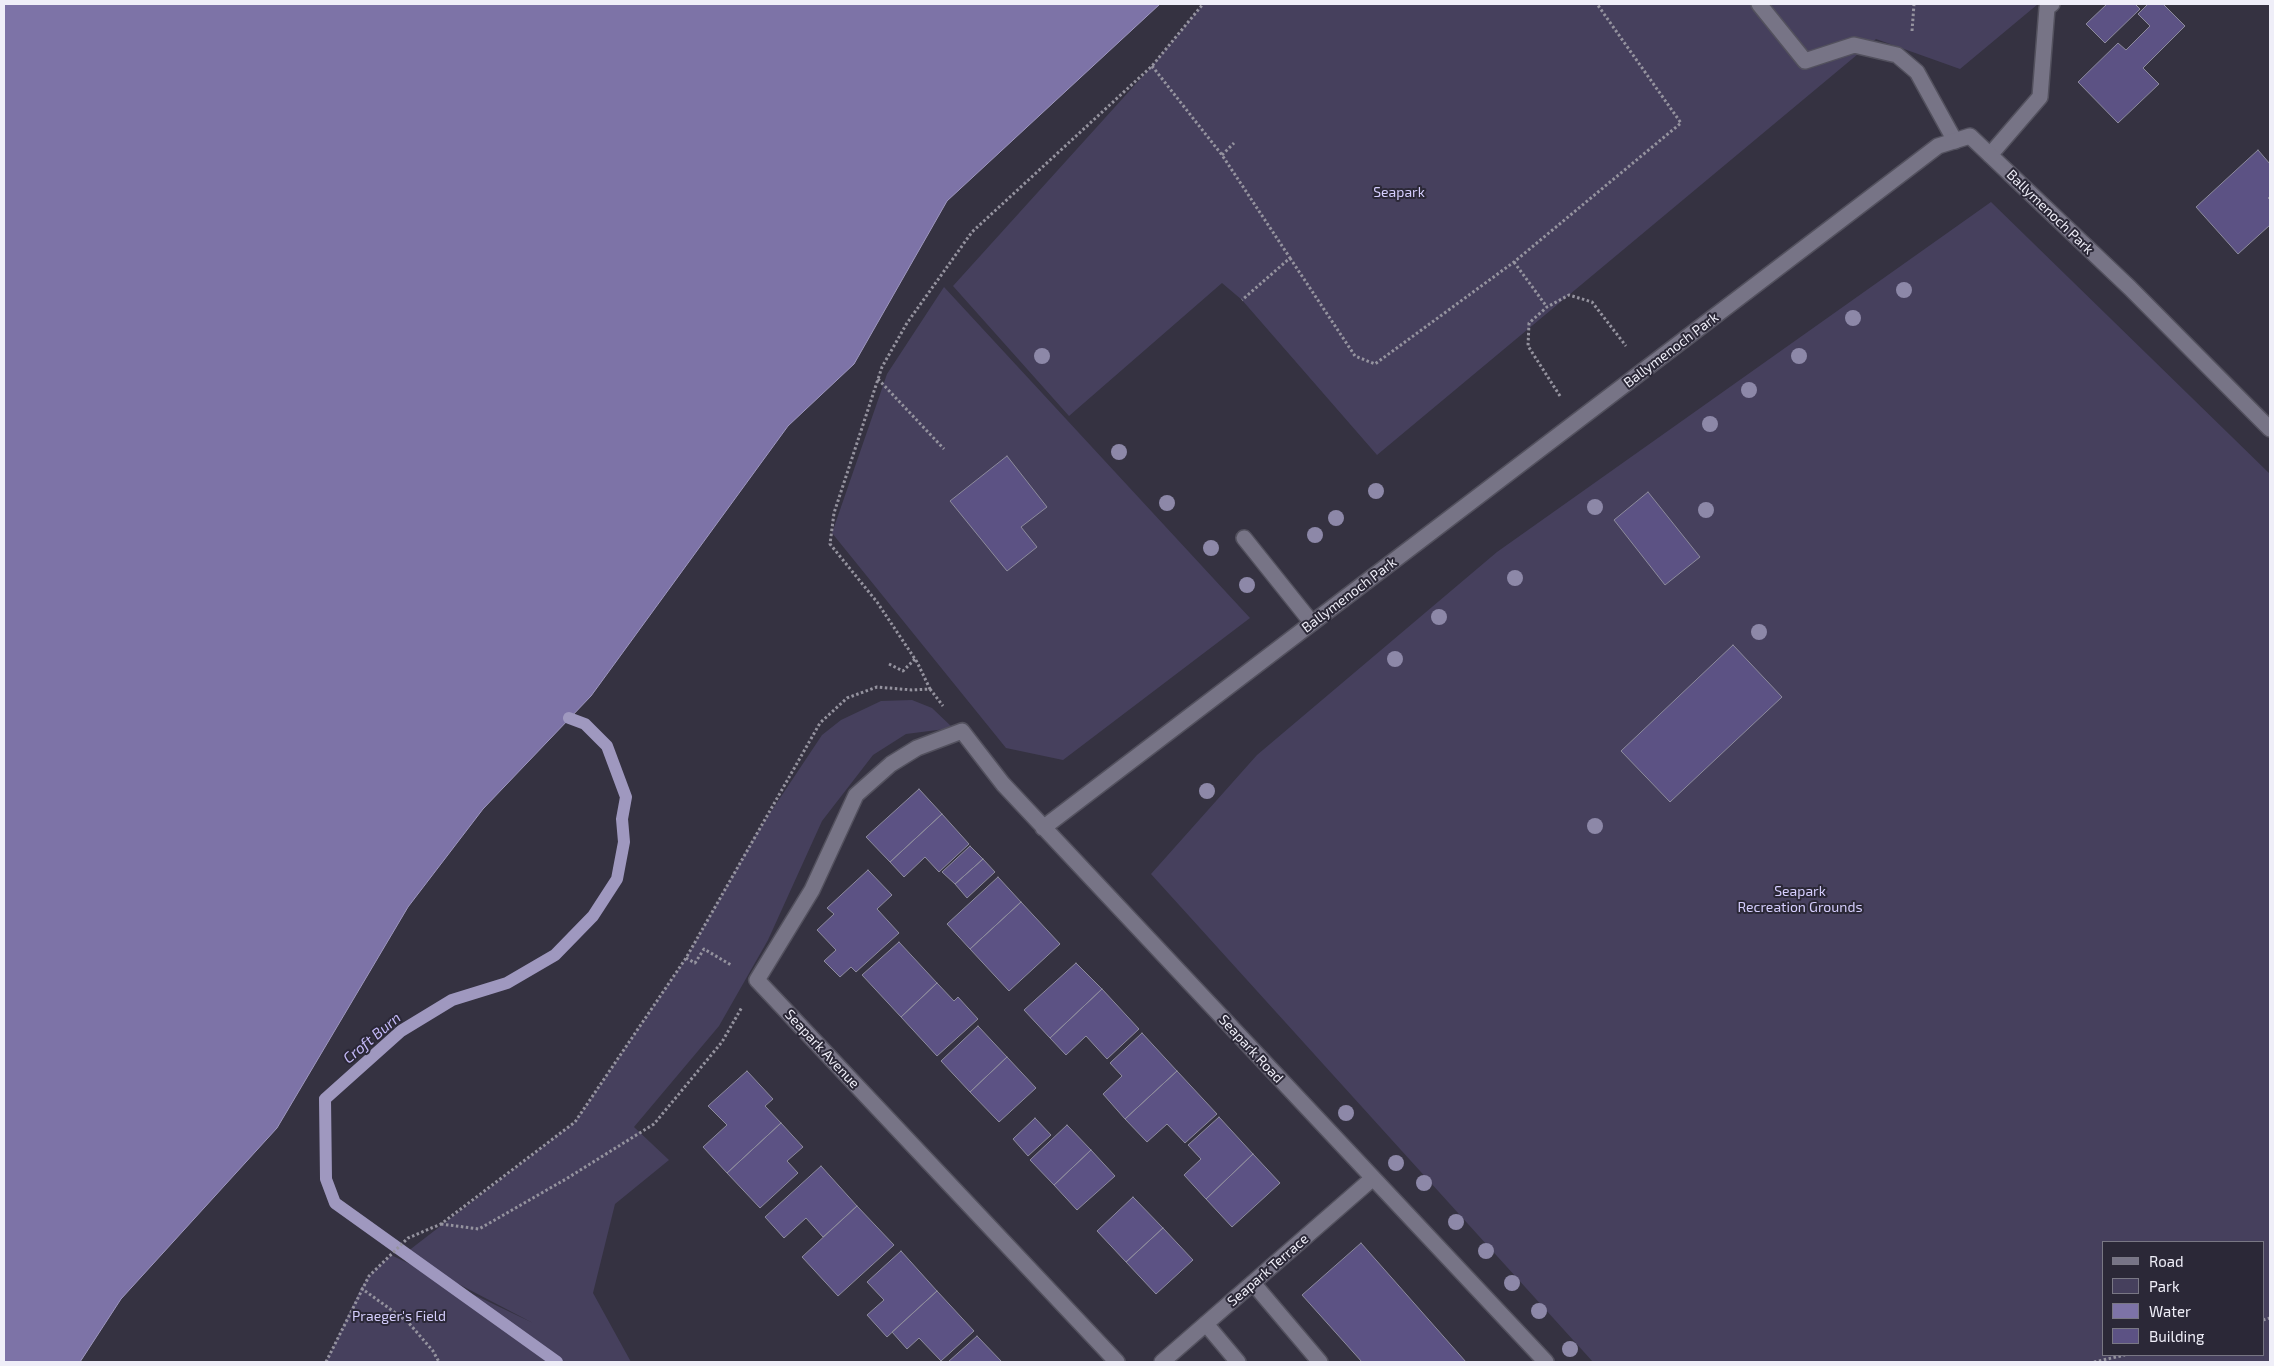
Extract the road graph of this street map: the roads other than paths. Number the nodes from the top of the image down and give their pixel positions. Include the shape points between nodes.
1 (1759, 4) edge
2 (2052, 4) edge
3 (1955, 141) junction
4 (1990, 155) junction
5 (2270, 429) edge
6 (1244, 538) dead end
7 (1312, 623) junction
8 (1043, 828) junction
9 (757, 980) joint
10 (1373, 1178) junction
11 (1253, 1283) junction
12 (1206, 1324) junction
13 (1117, 1362) edge
14 (1162, 1362) edge
15 (1238, 1362) edge
16 (1320, 1362) edge
17 (1545, 1362) edge

1 - 3 street via 1805,62 1854,45 1897,55 1917,72
2 - 4 street via 2047,8 2040,97
3 - 4 street, Ballymenoch Park via 1970,136
3 - 7 street, Ballymenoch Park via 1938,146
4 - 5 street, Ballymenoch Park via 2130,288
6 - 7 street
7 - 8 street, Ballymenoch Park
8 - 9 street, Seapark Road via 1003,784 962,731 917,748 897,760 856,795 812,890
8 - 10 street, Seapark Road
9 - 13 street, Seapark Avenue
10 - 11 street, Seapark Terrace
10 - 17 street, Seapark Road
11 - 12 street, Seapark Terrace
11 - 16 street
12 - 14 street, Seapark Terrace
12 - 15 street

